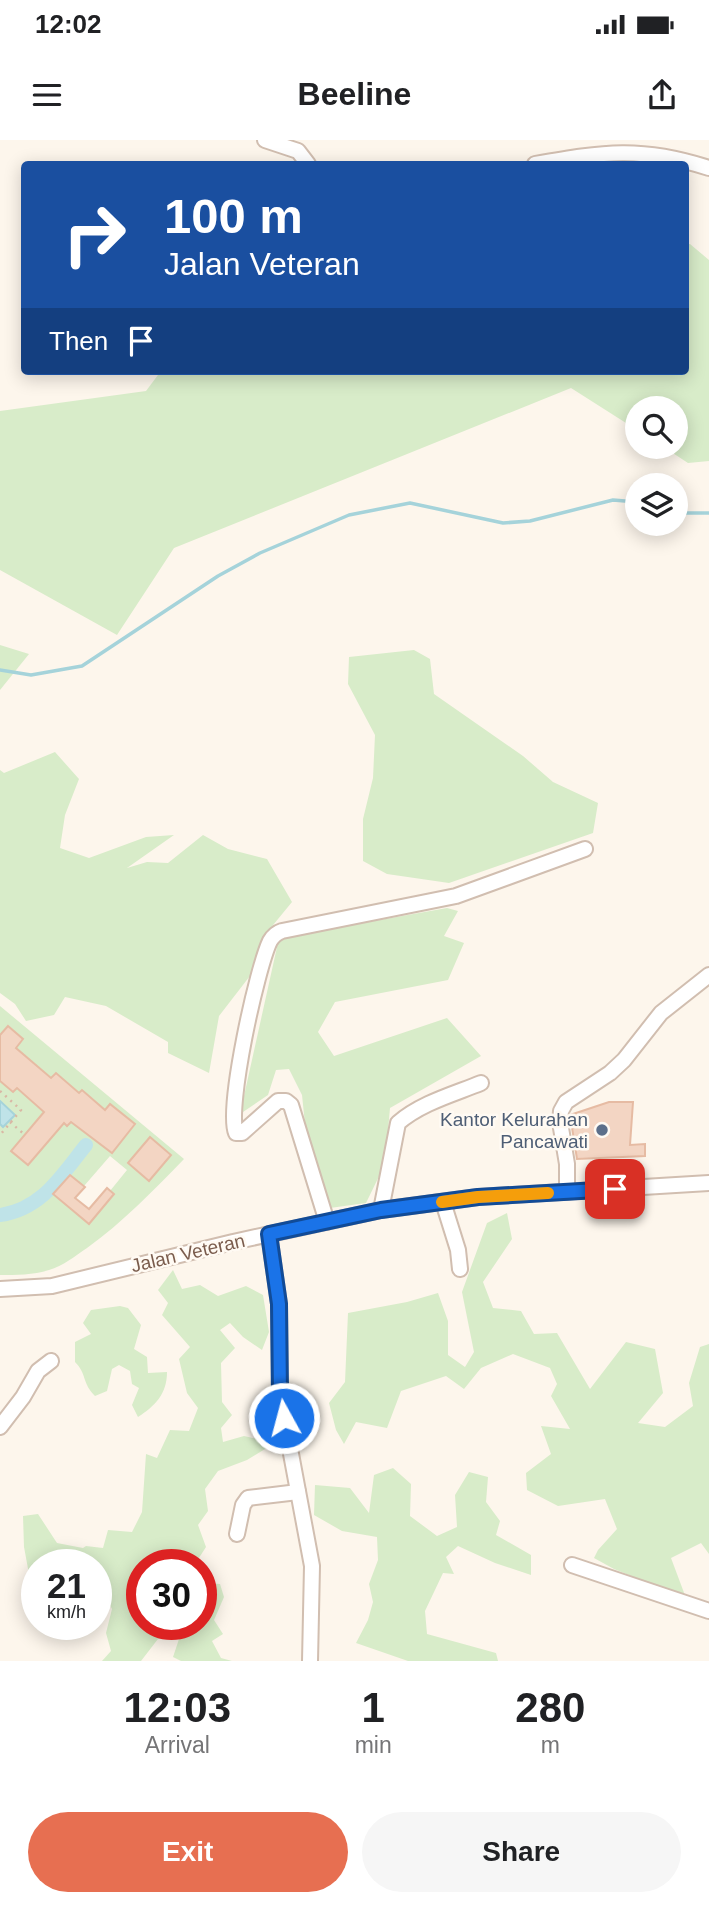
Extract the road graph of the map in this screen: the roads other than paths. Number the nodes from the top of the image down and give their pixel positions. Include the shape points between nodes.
1 (265, 140) edge
2 (306, 161) edge
3 (555, 161) edge
4 (684, 161) edge
5 (689, 162) edge
6 (709, 168) edge
7 (585, 849) dead end
8 (709, 975) edge
9 (481, 1083) dead end
10 (709, 1183) edge
11 (567, 1192) junction
12 (443, 1202) junction
13 (381, 1210) junction
14 (327, 1222) junction
15 (269, 1234) junction
16 (460, 1269) dead end
17 (0, 1289) edge
18 (51, 1361) dead end
19 (0, 1427) edge
20 (299, 1492) junction
21 (236, 1534) dead end
22 (572, 1565) dead end
23 (709, 1611) edge
24 (310, 1661) edge

1 - 2 street via 298,151
3 - 4 street via 635,152
5 - 6 street
7 - 14 street via 456,896 275,933 254,991 233,1126 236,1133 242,1133 278,1101 291,1105
8 - 11 street via 661,1013 610,1073 566,1102 560,1122
9 - 13 street via 423,1107 398,1123
10 - 11 street, Jalan Veteran
11 - 12 street, Jalan Veteran
12 - 13 street, Jalan Veteran
12 - 16 street
13 - 14 street, Jalan Veteran
14 - 15 street, Jalan Veteran
15 - 17 street, Jalan Veteran via 52,1286
15 - 20 street via 279,1304 280,1395
18 - 19 street via 38,1371
20 - 21 street via 248,1498
20 - 24 street via 313,1580
22 - 23 street

